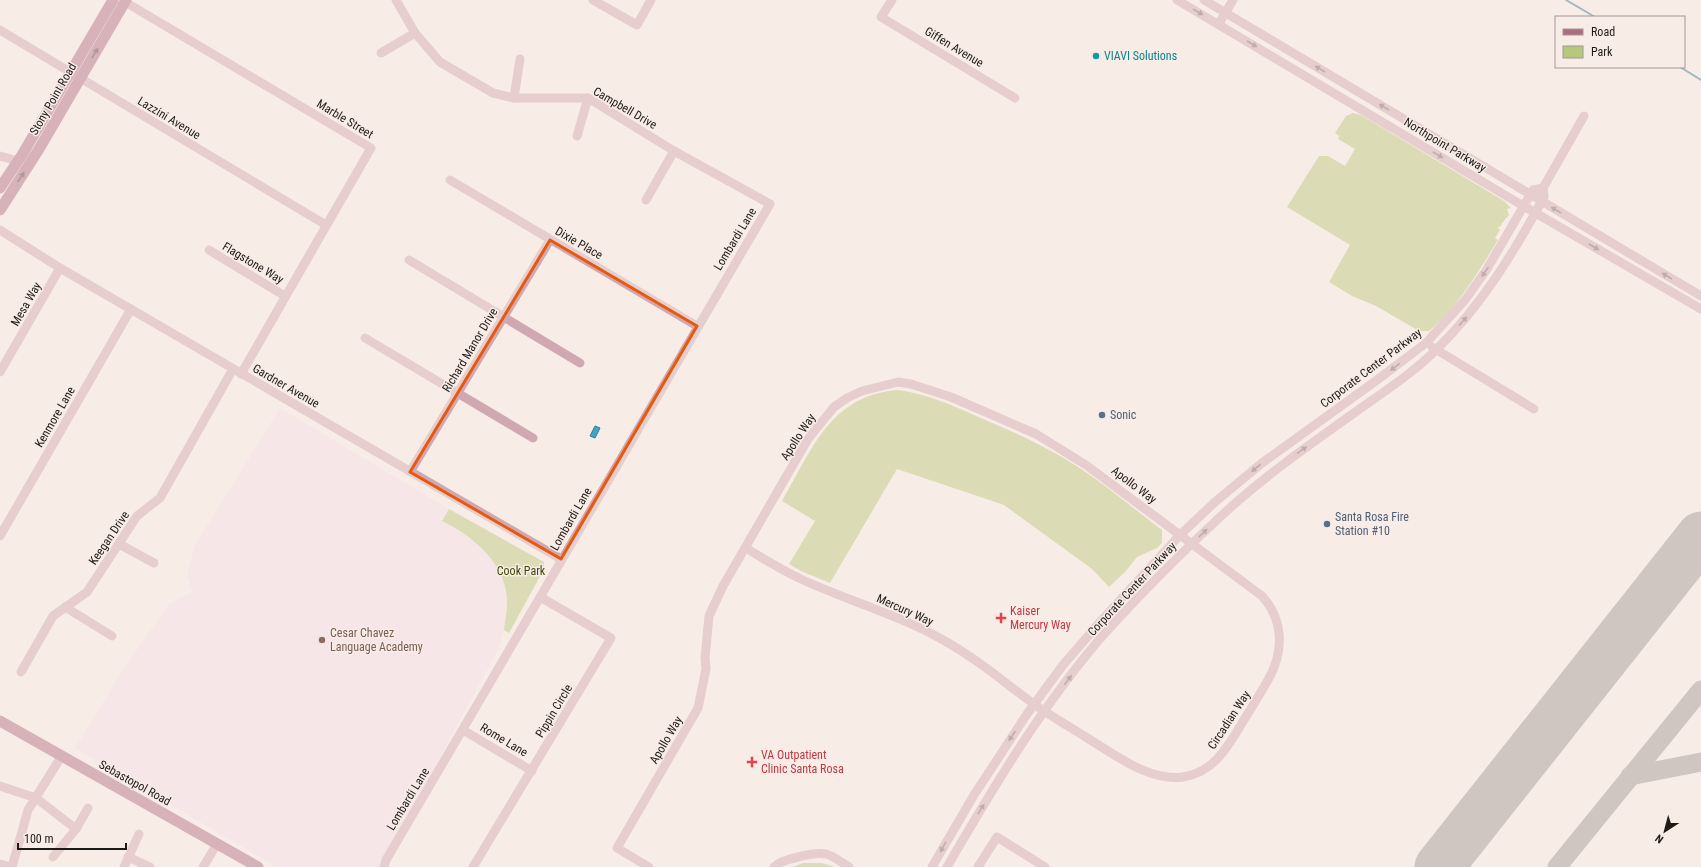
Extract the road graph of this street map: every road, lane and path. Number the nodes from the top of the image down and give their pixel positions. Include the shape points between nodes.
1 (113, 0) edge
2 (396, 0) edge
3 (594, 0) edge
4 (651, 0) edge
5 (892, 0) edge
6 (1178, 0) edge
7 (1204, 0) edge
8 (1233, 0) edge
9 (126, 1) edge
10 (1223, 17) junction
11 (0, 30) edge
12 (415, 33) junction
13 (381, 53) dead end
14 (520, 59) dead end
15 (70, 73) junction
16 (80, 79) junction
17 (514, 98) junction
18 (588, 98) junction
19 (1016, 98) dead end
20 (1584, 116) dead end
21 (577, 136) dead end
22 (674, 151) junction
23 (0, 156) edge
24 (18, 161) junction
25 (450, 180) dead end
26 (0, 188) edge
27 (1543, 188) junction
28 (1530, 194) junction
29 (646, 200) dead end
30 (1542, 202) junction
31 (770, 204) joint
32 (1524, 206) junction
33 (0, 210) edge
34 (1536, 213) junction
35 (326, 226) junction
36 (0, 230) edge
37 (550, 240) junction
38 (209, 250) dead end
39 (409, 260) dead end
40 (60, 268) junction
41 (285, 296) junction
42 (1701, 296) edge
43 (131, 309) junction
44 (1701, 309) edge
45 (503, 318) junction
46 (697, 326) junction
47 (365, 338) dead end
48 (1426, 343) junction
49 (1436, 350) junction
50 (580, 362) dead end
51 (237, 371) junction
52 (0, 372) edge
53 (458, 393) junction
54 (1534, 409) dead end
55 (533, 438) dead end
56 (410, 472) junction
57 (1180, 535) junction
58 (0, 536) edge
59 (1192, 543) junction
60 (119, 544) junction
61 (746, 548) junction
62 (561, 560) junction
63 (154, 563) dead end
64 (540, 597) junction
65 (66, 607) junction
66 (112, 636) dead end
67 (21, 672) dead end
68 (1034, 704) junction
69 (1045, 712) junction
70 (0, 721) edge
71 (463, 730) junction
72 (62, 757) junction
73 (532, 771) junction
74 (0, 786) edge
75 (36, 798) junction
76 (88, 808) dead end
77 (76, 829) junction
78 (139, 834) dead end
79 (217, 844) junction
80 (53, 857) dead end
81 (128, 857) junction
82 (0, 864) edge
83 (11, 867) edge
84 (124, 867) edge
85 (150, 867) edge
86 (203, 867) edge
87 (258, 867) edge
88 (384, 867) edge
89 (472, 867) edge
90 (648, 867) edge
91 (774, 867) edge
92 (849, 867) edge
93 (932, 867) edge
94 (947, 867) edge
95 (978, 867) edge
96 (1045, 867) edge

1 - 15 main road, Stony Point Road
2 - 12 street, Campbell Drive
3 - 4 street via 636,25
5 - 19 street, Giffen Avenue via 881,17
6 -> 32 street, Northpoint Parkway
7 - 10 street, Northpoint Parkway
8 - 10 street
16 -> 9 main road, Stony Point Road
9 - 35 street, Marble Street via 371,148
28 -> 10 street, Northpoint Parkway
11 - 15 street, Lazzini Avenue
12 - 13 street
12 - 17 street, Campbell Drive via 440,62 493,93
14 - 17 street
15 - 16 street, Lazzini Avenue
15 - 24 main road, Stony Point Road
33 -> 16 main road, Stony Point Road
16 - 35 street, Lazzini Avenue
17 - 18 street, Campbell Drive
18 - 21 street
18 - 22 street, Campbell Drive
20 - 27 street
22 - 29 street
22 - 31 street, Campbell Drive
23 - 24 street
24 - 26 main road, Stony Point Road
25 - 37 street, Dixie Place
27 - 28 street via 1533,190
27 - 30 street, Corporate Center Parkway
28 - 30 street, Northpoint Parkway
28 - 32 street, Corporate Center Parkway
30 - 34 street, Corporate Center Parkway
42 -> 30 street, Northpoint Parkway
31 - 46 street, Lombardi Lane
32 - 34 street, Northpoint Parkway
32 -> 48 street, Corporate Center Parkway via 1487,269 1465,300
34 -> 44 street, Northpoint Parkway
49 -> 34 street, Corporate Center Parkway via 1466,319 1488,290
35 - 41 street, Marble Street
36 - 40 street, Gardner Avenue
37 - 45 street, Richard Manor Drive
37 - 46 street, Dixie Place
38 - 41 street, Flagstone Way
39 - 45 street
40 - 43 street, Gardner Avenue
40 - 52 street, Mesa Way
41 - 51 street, Marble Street
43 - 51 street, Gardner Avenue
43 - 58 street, Kenmore Lane
45 - 50 street
45 - 53 street, Richard Manor Drive
46 - 62 street, Lombardi Lane
47 - 53 street
48 - 49 street
48 -> 57 street, Corporate Center Parkway via 1262,463
49 - 54 street
59 -> 49 street, Corporate Center Parkway via 1270,474 1407,375
51 - 56 street, Gardner Avenue
51 - 60 street, Keegan Drive via 160,498 137,516
53 - 55 street
53 - 56 street, Richard Manor Drive
56 - 62 street, Gardner Avenue
57 - 59 street, Apollo Way
57 - 61 street, Apollo Way via 1086,464 1036,434 951,397 898,382 862,391 834,407 805,444
57 - 68 street, Corporate Center Parkway via 1101,621
69 -> 59 street, Corporate Center Parkway via 1104,634
59 - 69 street, Circadian Way via 1262,596 1274,614 1279,630 1280,649 1273,672 1221,757 1208,768 1192,775 1172,778 1155,776
60 - 63 street
60 - 65 street, Keegan Drive via 87,592
61 - 68 street, Mercury Way via 796,577 944,640 973,658
61 - 90 street, Apollo Way via 723,586 709,616 706,669 698,708 617,848
62 - 64 street, Lombardi Lane
64 - 71 street, Lombardi Lane
64 - 73 street, Pippin Circle via 612,638
65 - 66 street
65 - 67 street, Keegan Drive via 53,616
68 - 69 street, Mercury Way
68 -> 93 street, Corporate Center Parkway via 974,795
94 -> 69 street, Corporate Center Parkway via 1006,768
70 - 72 main road, Sebastopol Road
71 - 73 street, Rome Lane
71 - 88 street, Lombardi Lane
72 - 75 street
72 - 79 main road, Sebastopol Road
73 - 89 street, Pippin Circle
74 - 75 street
75 - 77 street
75 - 83 street via 28,810
76 - 77 street
77 - 80 street
78 - 81 street
79 - 86 street
79 - 87 main road, Sebastopol Road
81 - 84 street
81 - 85 street
82 - 83 street
91 - 92 street via 799,856 826,854
95 - 96 street via 997,837

